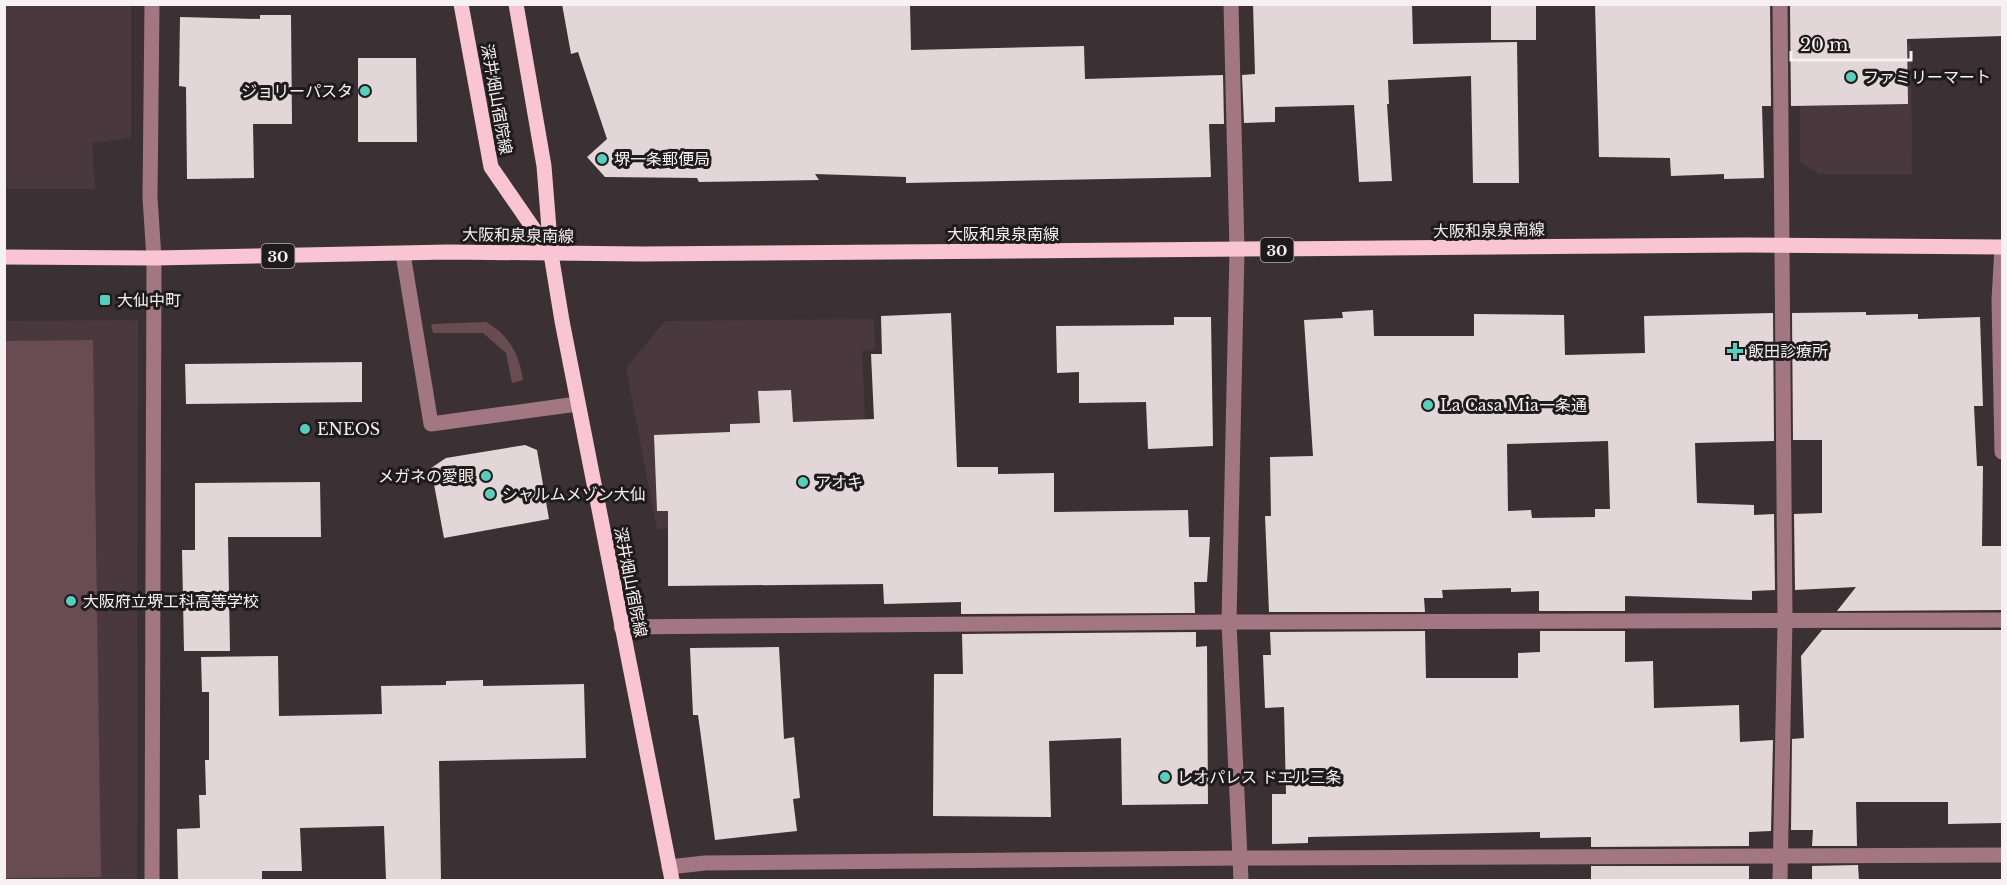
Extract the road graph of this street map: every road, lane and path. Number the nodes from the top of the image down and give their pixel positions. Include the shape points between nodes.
1 (152, 4) edge
2 (461, 4) edge
3 (516, 4) edge
4 (1231, 4) edge
5 (1780, 4) edge
6 (1784, 246) junction
7 (2002, 248) edge
8 (1237, 250) junction
9 (403, 254) junction
10 (551, 254) junction
11 (4, 257) edge
12 (154, 258) junction
13 (577, 404) junction
14 (2002, 452) edge
15 (1785, 620) junction
16 (2002, 620) edge
17 (1229, 622) junction
18 (621, 627) junction
19 (2002, 855) edge
20 (1780, 856) junction
21 (1241, 858) junction
22 (671, 874) edge
23 (152, 880) edge
24 (1242, 880) edge
25 (1780, 880) edge

1 - 12 street via 150,198
2 - 10 main road, 深井畑山宿院線 via 491,167
3 - 10 main road, 深井畑山宿院線 via 544,166
4 - 8 street
5 - 6 street
6 - 7 main road, 大阪和泉泉南線 / 30
6 - 8 main road, 大阪和泉泉南線 / 30
6 - 15 street
7 - 14 street
8 - 10 main road, 大阪和泉泉南線 / 30
8 - 17 street
9 - 10 main road, 大阪和泉泉南線 / 30
9 - 12 main road, 大阪和泉泉南線 / 30
9 - 13 street via 431,424
10 - 13 main road, 深井畑山宿院線
11 - 12 main road, 大阪和泉泉南線 / 30
12 - 23 street
13 - 18 main road, 深井畑山宿院線
15 - 16 street
15 - 17 street
15 - 20 street
17 - 18 street
17 - 21 street
18 - 22 main road, 深井畑山宿院線
19 - 20 street
20 - 21 street
20 - 25 street
21 - 22 street via 705,863
21 - 24 street

